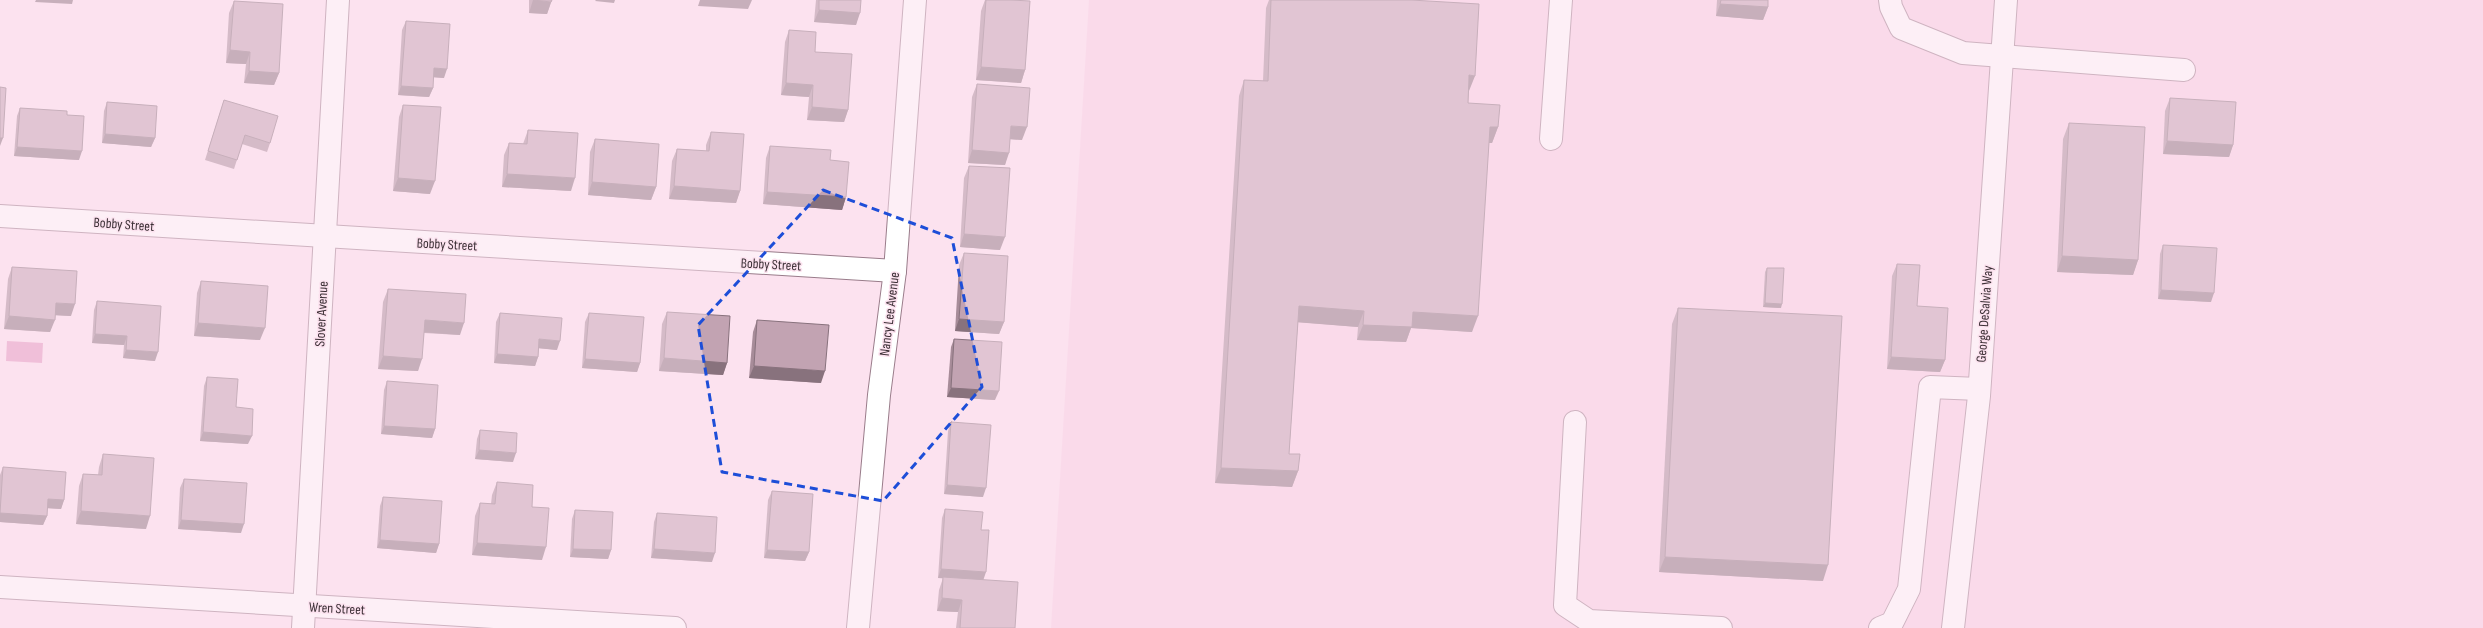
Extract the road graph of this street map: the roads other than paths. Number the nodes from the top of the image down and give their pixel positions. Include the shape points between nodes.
1 (338, 0) edge
2 (915, 0) edge
3 (1561, 0) edge
4 (1890, 0) edge
5 (2006, 0) edge
6 (2002, 55) junction
7 (2184, 70) dead end
8 (1551, 139) dead end
9 (0, 216) edge
10 (326, 237) junction
11 (895, 271) junction
12 (1979, 389) junction
13 (1575, 422) dead end
14 (0, 587) edge
15 (305, 606) junction
16 (304, 628) edge
17 (675, 628) edge
18 (858, 628) edge
19 (1721, 628) edge
20 (1880, 628) edge
21 (1953, 628) edge

1 - 10 street, Slover Avenue
2 - 11 street, Nancy Lee Avenue
3 - 8 street
4 - 6 street via 1901,28 1963,53
5 - 6 street, George DeSalvia Way
6 - 7 street
6 - 12 street, George DeSalvia Way
9 - 10 street, Bobby Street
10 - 11 street, Bobby Street
10 - 15 street, Slover Avenue
11 - 18 street, Nancy Lee Avenue via 879,395
12 - 20 street via 1930,387 1909,589 1892,623
12 - 21 street, George DeSalvia Way
13 - 19 street via 1565,605 1589,620
14 - 15 street, Wren Street
15 - 16 street, Slover Avenue
15 - 17 street, Wren Street

